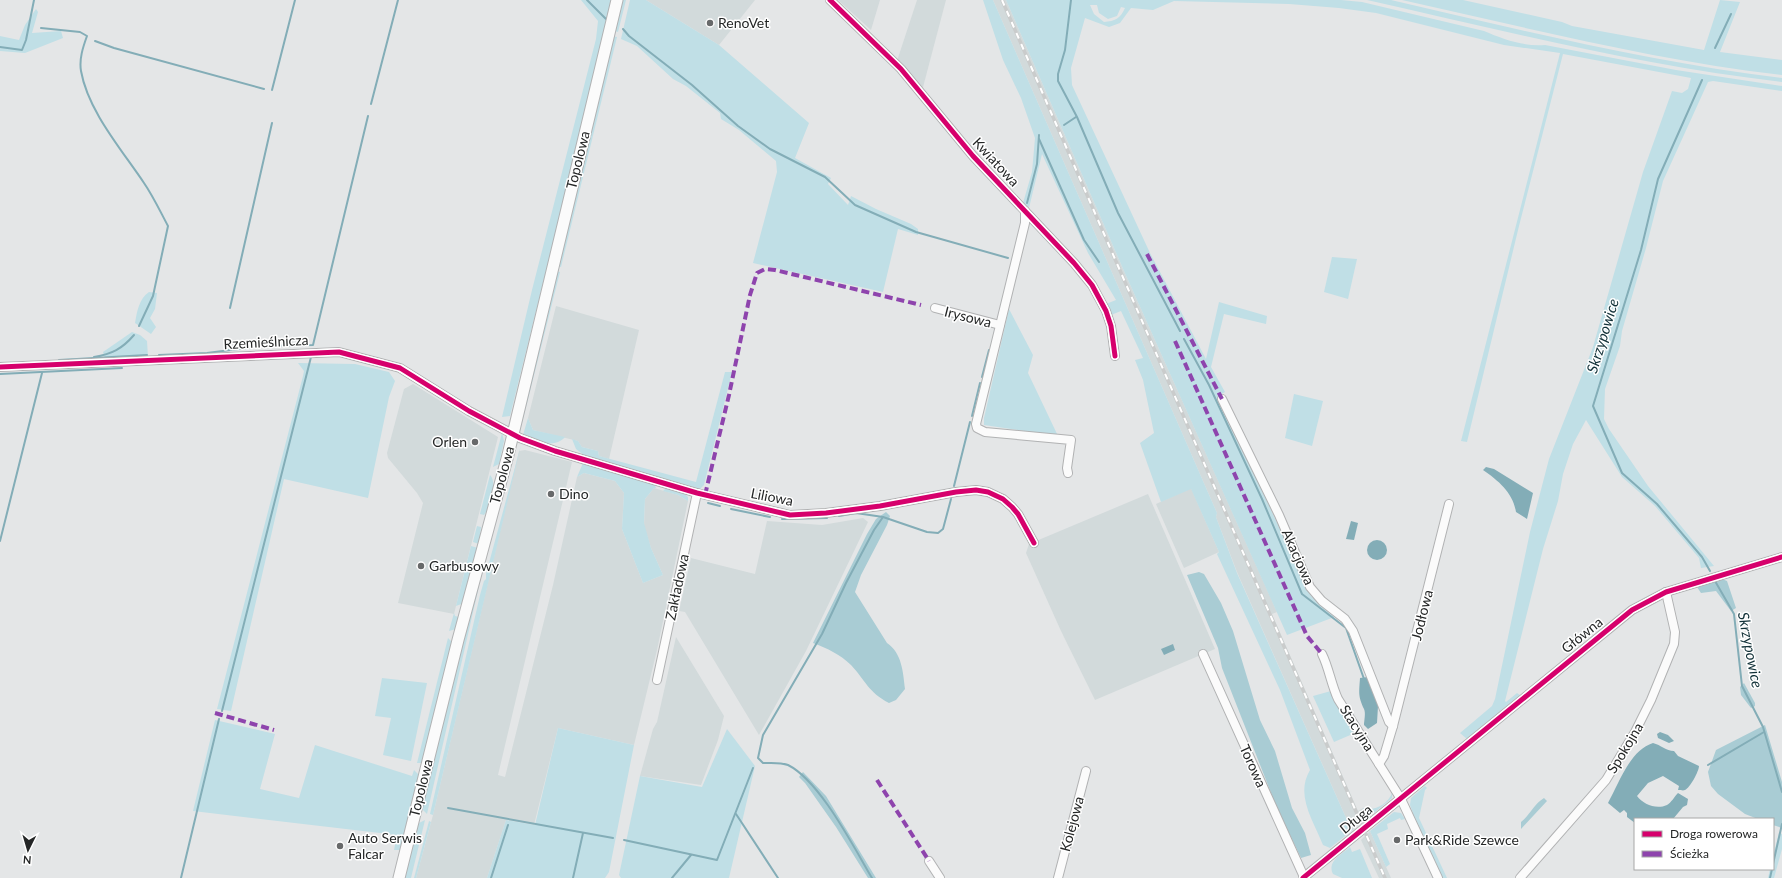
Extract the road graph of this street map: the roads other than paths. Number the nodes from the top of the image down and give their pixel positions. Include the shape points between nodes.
1 (617, 0) edge
2 (830, 0) edge
3 (1025, 211) junction
4 (935, 308) dead end
5 (1000, 325) junction
6 (1115, 356) dead end
7 (0, 367) edge
8 (1222, 399) dead end
9 (512, 434) junction
10 (1068, 473) dead end
11 (697, 493) junction
12 (1449, 504) dead end
13 (1034, 543) dead end
14 (1782, 557) edge
15 (1666, 592) junction
16 (1203, 654) dead end
17 (1322, 654) dead end
18 (657, 680) dead end
19 (1393, 726) junction
20 (1379, 764) junction
21 (1086, 771) dead end
22 (1424, 780) joint
23 (1401, 799) junction
24 (930, 861) dead end
25 (399, 878) edge
26 (940, 878) edge
27 (1058, 878) edge
28 (1304, 878) edge
29 (1438, 878) edge
30 (1520, 878) edge

1 - 9 main road, Topolowa
2 - 3 street, Kwiatowa via 901,69 956,136
3 - 5 street via 1025,223
3 - 6 street, Kwiatowa via 1074,262 1099,296 1111,326
4 - 5 street, Irysowa
5 - 10 street via 977,428 985,432 1071,440
7 - 9 street, Rzemieślnicza via 339,352 400,368 469,411
8 - 19 street, Akacjowa via 1279,515 1310,587 1322,601 1345,619 1353,631 1389,722
9 - 11 street, Liliowa via 555,451
9 - 25 main road, Topolowa
11 - 13 street, Liliowa via 790,514 832,512 976,490 1003,499 1012,507
11 - 18 street, Zakładowa
12 - 19 street, Jodłowa
14 - 15 street, Główna
15 - 22 street, Główna via 1647,601 1618,621
15 - 30 street, Spokojna via 1675,632 1674,644 1645,713 1606,780
16 - 28 street, Torowa
17 - 20 street, Stacyjna via 1338,699
19 - 20 street, Jodłowa
20 - 23 street, Stacyjna
21 - 27 street, Kolejowa
22 - 23 street, Długa
23 - 28 street, Długa
23 - 29 street, Stacyjna
24 - 26 street

